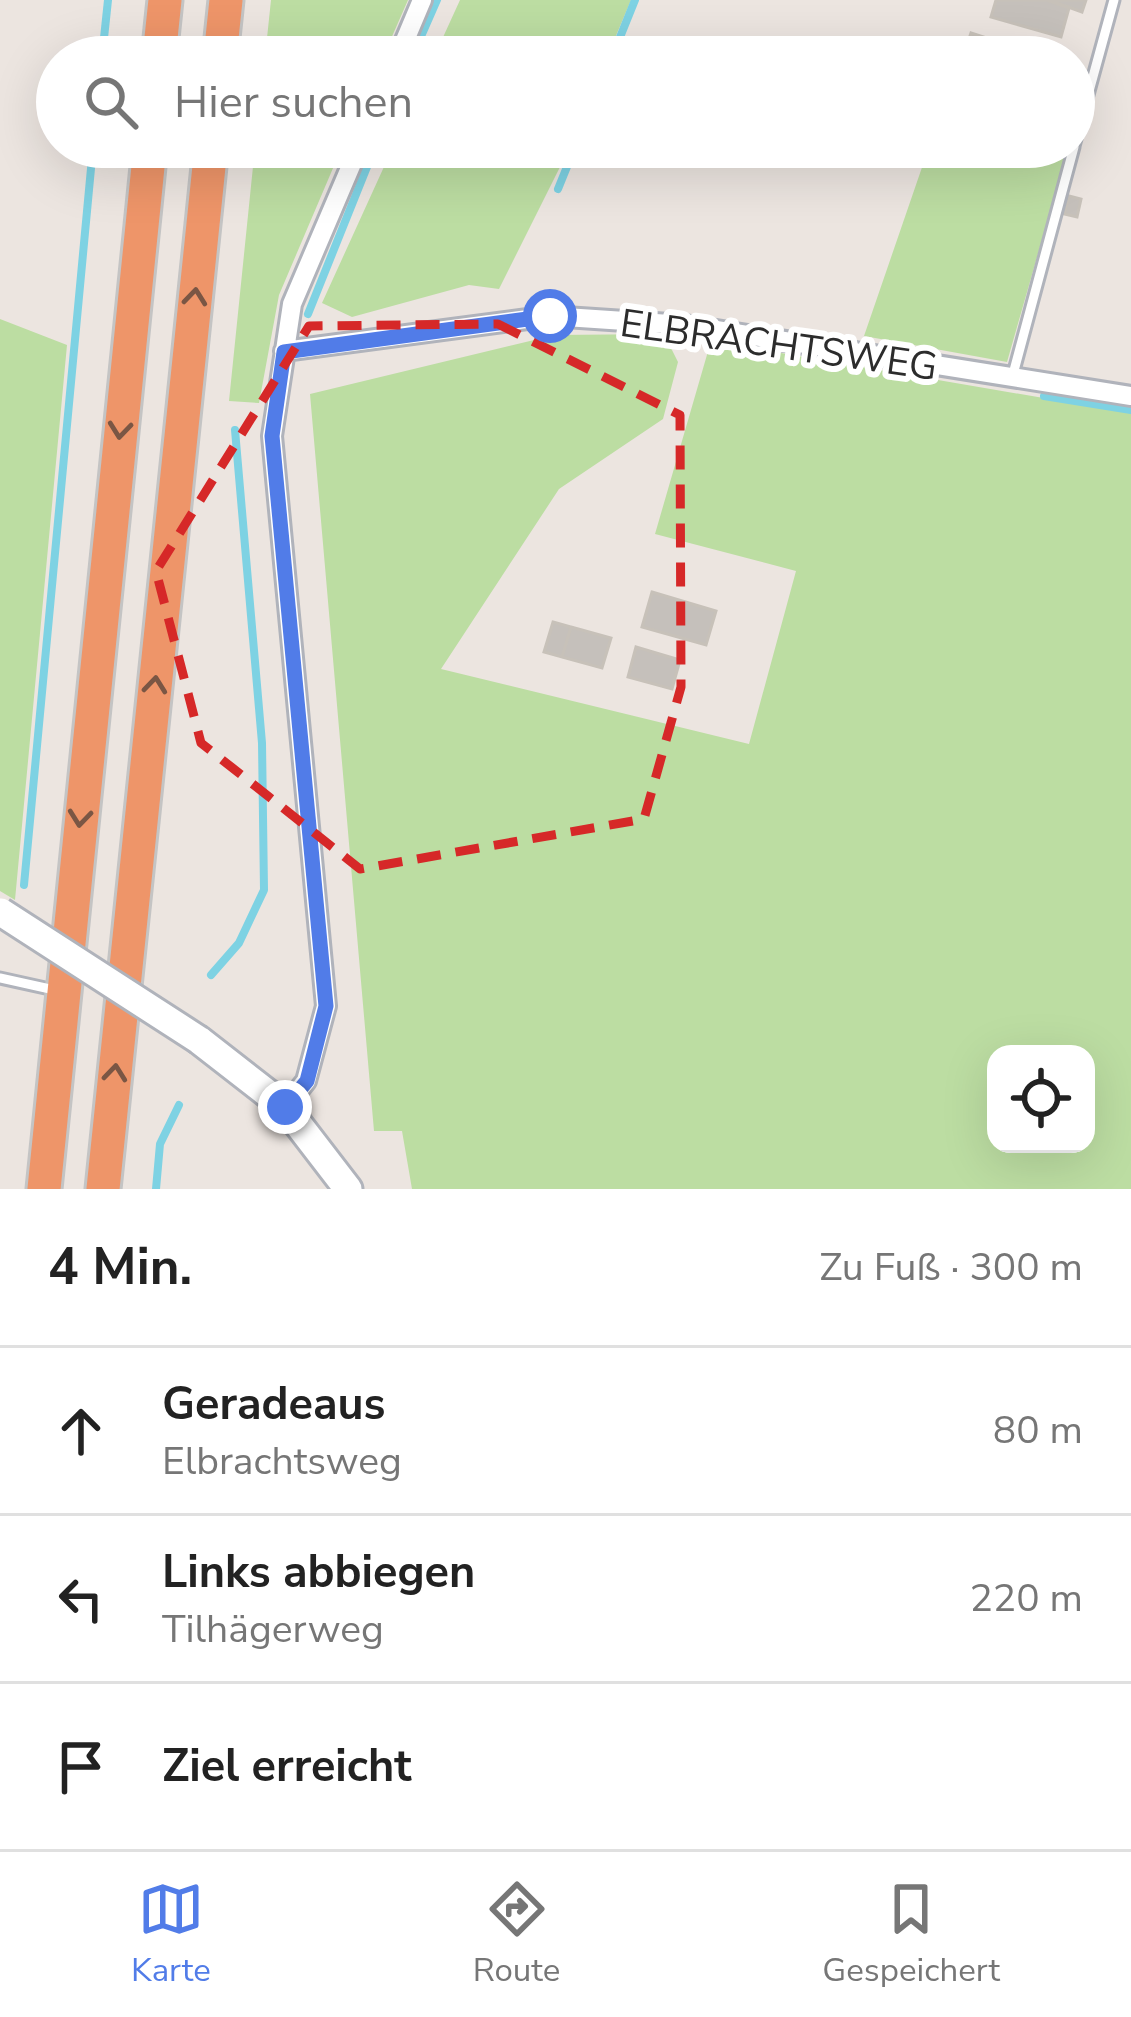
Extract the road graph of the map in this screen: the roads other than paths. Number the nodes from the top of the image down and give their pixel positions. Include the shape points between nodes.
1 (165, 0) edge
2 (226, 0) edge
3 (422, 0) edge
4 (1114, 0) edge
5 (161, 36) edge
6 (222, 36) edge
7 (407, 36) edge
8 (1095, 70) edge
9 (148, 168) edge
10 (209, 168) edge
11 (350, 168) edge
12 (1068, 168) edge
13 (284, 352) junction
14 (1012, 378) junction
15 (1131, 396) edge
16 (0, 912) edge
17 (0, 977) edge
18 (63, 992) junction
19 (285, 1107) junction
20 (44, 1189) edge
21 (104, 1189) edge
22 (348, 1189) edge

1 - 5 highway
2 - 6 highway
3 - 7 street
4 - 8 lane
9 -> 18 highway
21 -> 10 highway
11 - 13 street via 292,304
12 - 14 lane
13 - 14 street, ELBRACHTSWEG via 550,316 685,325
13 - 19 street via 272,436 326,1006 307,1081
14 - 15 street, ELBRACHTSWEG
16 - 19 street, bridge via 199,1040
17 - 18 lane
18 - 20 highway
19 - 22 street

